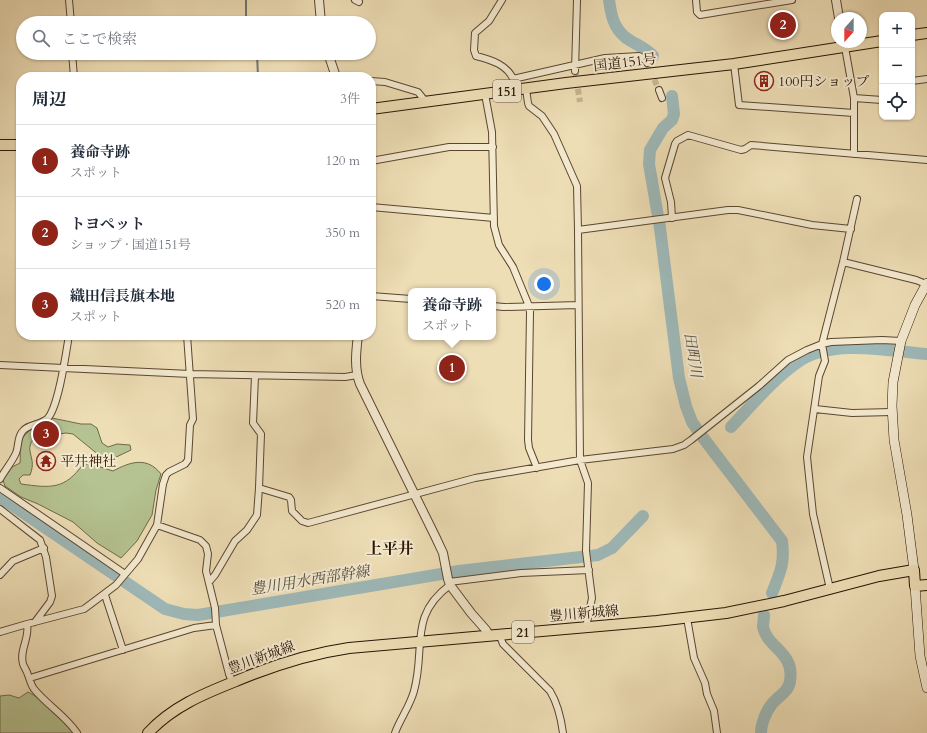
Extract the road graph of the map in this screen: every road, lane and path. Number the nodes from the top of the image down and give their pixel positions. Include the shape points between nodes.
1 (69, 0) edge
2 (319, 0) edge
3 (502, 0) edge
4 (577, 0) edge
5 (696, 0) edge
6 (791, 0) edge
7 (836, 0) edge
8 (839, 12) edge
9 (70, 16) edge
10 (320, 16) edge
11 (927, 33) edge
12 (915, 35) edge
13 (879, 41) edge
14 (867, 43) edge
15 (831, 47) edge
16 (846, 48) edge
17 (73, 60) edge
18 (330, 60) edge
19 (647, 64) tunnel mouth
20 (734, 64) junction
21 (576, 68) junction
22 (74, 72) edge
23 (334, 72) edge
24 (513, 79) junction
25 (915, 80) edge
26 (927, 80) edge
27 (376, 82) edge
28 (526, 89) junction
29 (514, 90) junction
30 (659, 90) tunnel mouth
31 (485, 94) junction
32 (662, 98) dead end
33 (854, 98) junction
34 (879, 100) edge
35 (426, 102) junction
36 (376, 108) edge
37 (854, 113) junction
38 (0, 145) edge
39 (16, 145) edge
40 (493, 147) junction
41 (854, 154) junction
42 (376, 160) edge
43 (927, 160) edge
44 (858, 199) dead end
45 (376, 207) edge
46 (494, 218) junction
47 (672, 218) junction
48 (851, 229) junction
49 (578, 230) junction
50 (843, 262) junction
51 (927, 284) edge
52 (376, 296) edge
53 (408, 299) edge
54 (578, 305) junction
55 (496, 306) edge
56 (529, 306) junction
57 (68, 340) edge
58 (187, 340) edge
59 (357, 340) edge
60 (900, 343) junction
61 (822, 345) junction
62 (0, 365) edge
63 (64, 367) junction
64 (190, 374) junction
65 (356, 375) junction
66 (255, 376) junction
67 (815, 410) junction
68 (892, 412) junction
69 (580, 460) junction
70 (537, 468) junction
71 (0, 479) edge
72 (0, 488) edge
73 (260, 488) junction
74 (415, 494) junction
75 (0, 509) edge
76 (157, 525) junction
77 (44, 548) junction
78 (588, 568) junction
79 (914, 570) junction
80 (0, 575) edge
81 (124, 575) junction
82 (209, 582) junction
83 (449, 582) junction
84 (927, 585) edge
85 (915, 586) junction
86 (830, 589) junction
87 (105, 595) junction
88 (686, 618) junction
89 (36, 622) junction
90 (216, 622) junction
91 (27, 624) junction
92 (586, 627) junction
93 (0, 632) edge
94 (494, 635) junction
95 (420, 642) junction
96 (123, 650) junction
97 (30, 678) junction
98 (232, 682) junction
99 (927, 688) edge
100 (77, 733) edge
101 (148, 733) edge
102 (395, 733) edge
103 (563, 733) edge
104 (717, 733) edge

1 - 9 street
2 - 10 street
3 - 24 street via 489,21 475,33 474,50 476,56 504,67
4 - 21 street
5 - 6 street via 697,12 700,14
7 - 8 street
11 - 12 main road
13 - 14 main road, 国道151号 / 151
15 - 20 main road, 国道151号 / 151
16 - 33 street
17 - 22 street
18 - 23 street
19 - 21 street via 643,58 635,55 605,58
20 - 28 main road, 国道151号 / 151
20 - 37 street via 739,105
21 - 24 street
24 - 29 street
25 - 26 street
27 - 35 street via 385,82 418,92
28 - 29 main road, 国道151号 / 151
28 - 49 street via 529,106 542,116 554,134 577,186
29 - 31 main road, 国道151号 / 151
30 - 32 street
31 - 35 main road, 国道151号 / 151
31 - 40 street
33 - 34 street
33 - 37 street
35 - 36 main road, 国道151号 / 151
37 - 41 street
38 - 39 main road
40 - 42 street via 449,147
40 - 46 street
41 - 43 street
41 - 47 street via 751,145 741,150 685,136 675,144 665,178
44 - 48 street
45 - 46 street
46 - 56 street via 499,245 513,267
47 - 48 street via 738,210 812,225
47 - 49 street
48 - 50 street
49 - 54 street
50 - 51 street
50 - 61 street
51 - 60 main road via 915,305
52 - 53 street
54 - 56 street
54 - 69 street
55 - 56 street
56 - 70 street via 528,440
57 - 63 street
58 - 64 street
59 - 65 street
60 - 61 street via 882,340 844,341
60 - 68 main road via 893,382
61 - 67 street via 826,358 819,376
61 - 69 street via 788,360 684,445 673,449
62 - 63 street
63 - 64 street
63 - 71 street via 52,412 41,423 21,433 16,452
64 - 66 street
64 - 76 street via 193,420 190,425 188,460 166,475 162,484
65 - 66 street
65 - 74 street
66 - 73 street via 253,423 261,434
67 - 68 street via 852,413
67 - 86 street via 807,457 812,508
68 - 79 main road
69 - 70 street
69 - 78 street via 588,483
70 - 74 street via 475,478
72 - 81 street
73 - 74 street via 289,497 292,511 308,523
73 - 82 street via 257,514 248,530 235,541
74 - 83 street via 443,553
75 - 77 street via 40,540
76 - 81 street via 138,559
76 - 82 street via 200,540 206,546 206,571
77 - 80 street via 13,561
77 - 89 street via 52,596
78 - 83 street
78 - 92 street via 592,598
79 - 85 main road
79 - 86 main road, 豊川新城線 / 21
81 - 87 street
82 - 90 street
83 - 94 street via 486,630
83 - 95 street via 425,613
84 - 85 main road
85 - 99 main road via 920,656
86 - 88 main road, 豊川新城線 / 21 via 754,608
87 - 89 street via 84,609
87 - 96 street
88 - 92 main road, 豊川新城線 / 21
88 - 104 street via 694,658 714,711
89 - 91 street
90 - 96 street
90 - 98 street
91 - 93 street
91 - 97 street via 22,663
92 - 94 main road, 豊川新城線 / 21
94 - 95 main road, 豊川新城線 / 21
94 - 103 street via 550,691 559,709
95 - 98 main road, 豊川新城線 / 21 via 349,648 310,655
95 - 102 street via 414,692
96 - 97 street
97 - 100 street via 33,688 71,724
98 - 101 main road, 豊川新城線 / 21 via 182,704

